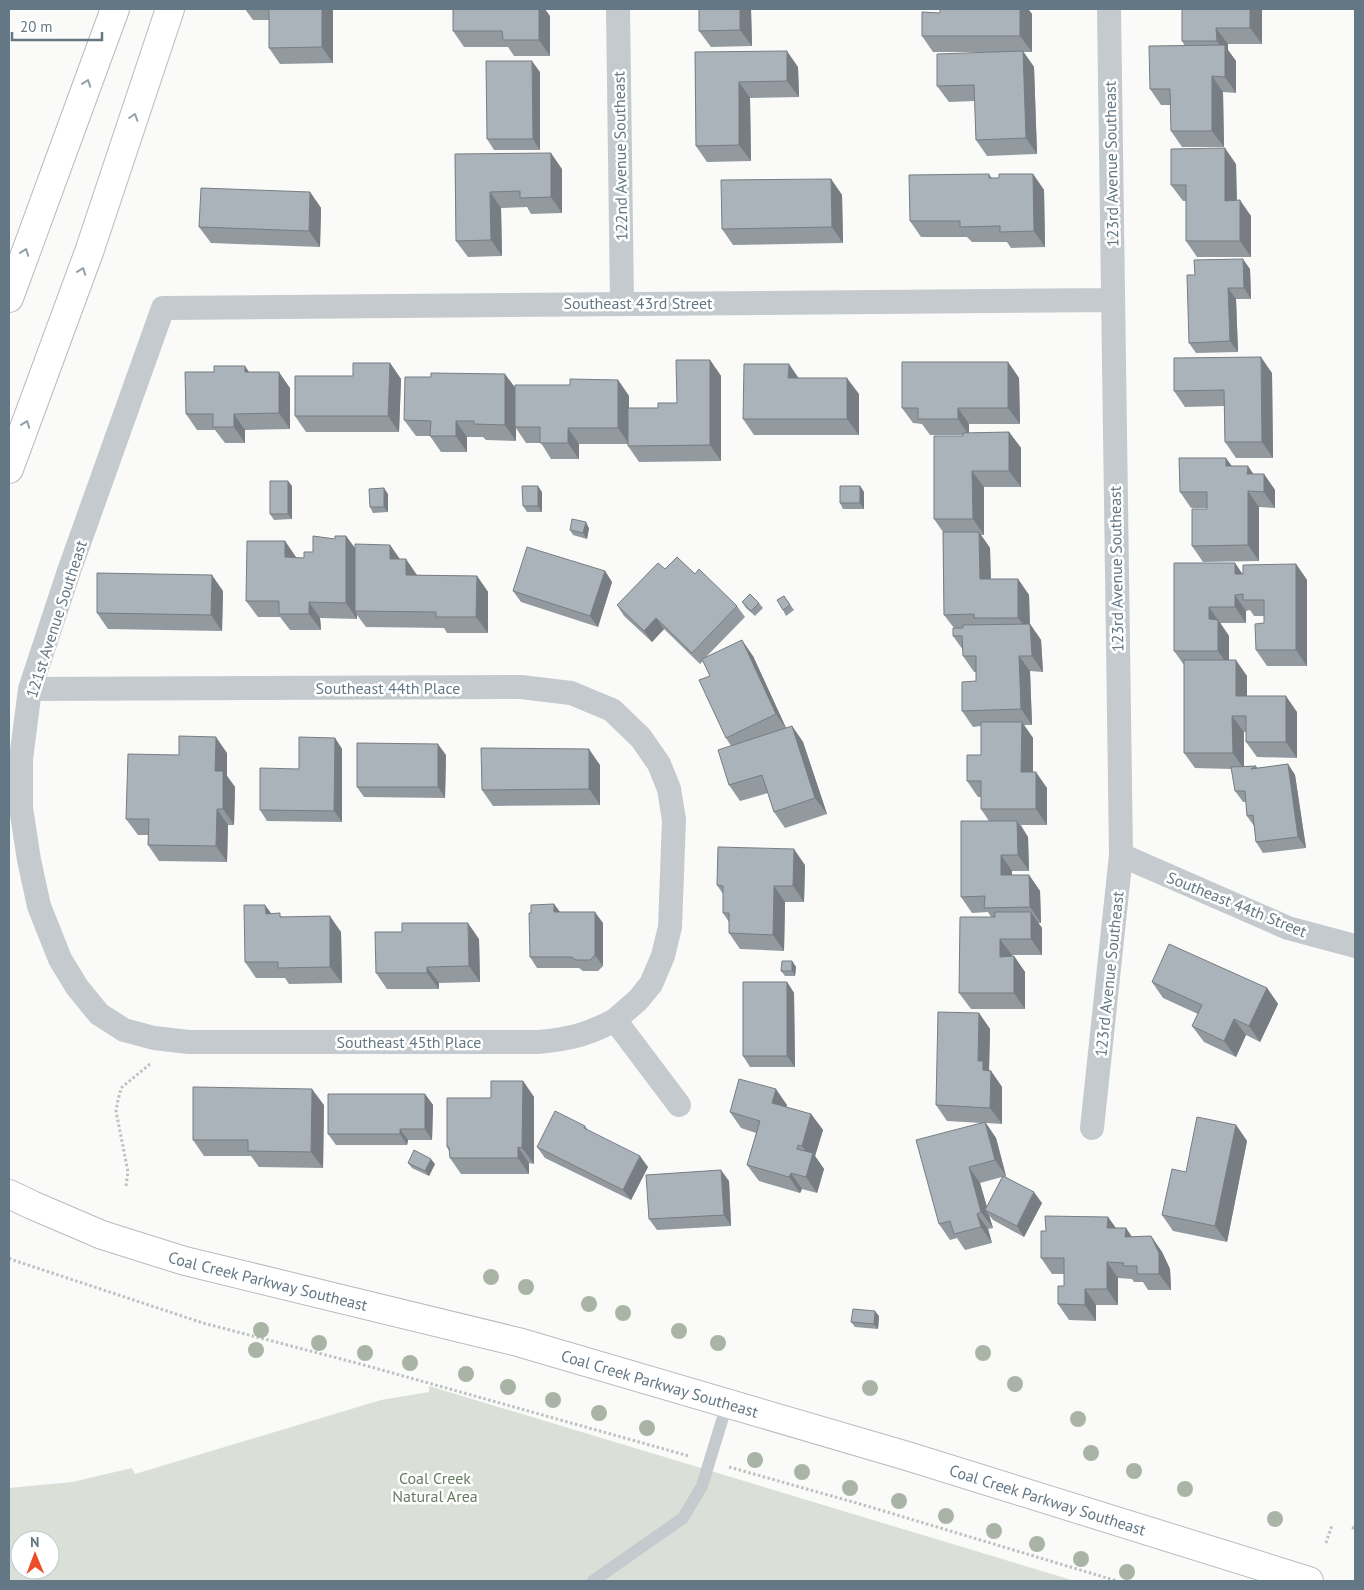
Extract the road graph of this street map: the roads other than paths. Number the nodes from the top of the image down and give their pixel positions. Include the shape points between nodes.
1 (115, 9) edge
2 (170, 9) edge
3 (618, 9) edge
4 (1109, 9) edge
5 (9, 298) edge
6 (1112, 300) junction
7 (622, 303) junction
8 (163, 308) joint
9 (9, 470) edge
10 (30, 689) junction
11 (1121, 855) junction
12 (1355, 946) edge
13 (99, 1014) joint
14 (615, 1020) junction
15 (679, 1105) dead end
16 (1092, 1128) dead end
17 (9, 1194) edge
18 (727, 1404) junction
19 (593, 1581) edge
20 (1309, 1581) edge

5 -> 1 main road
9 -> 2 main road via 89,252
3 - 7 street, 122nd Avenue Southeast
4 - 6 street, 123rd Avenue Southeast
6 - 7 street, Southeast 43rd Street
6 - 11 street, 123rd Avenue Southeast
7 - 8 street, Southeast 43rd Street
8 - 10 street, 121st Avenue Southeast
10 - 13 street, 121st Avenue Southeast via 21,759 21,808 29,860 39,906 60,959
10 - 14 street, Southeast 44th Place via 521,687 571,693 612,710 641,738 659,764 669,789 674,820 670,927 664,956 651,984
11 - 12 street, Southeast 44th Street via 1288,928
11 - 16 street, 123rd Avenue Southeast
13 - 14 street, Southeast 45th Place via 124,1030 188,1042 538,1042 569,1039 595,1031
14 - 15 street
17 - 18 main road, Coal Creek Parkway Southeast via 102,1236 185,1261 518,1342
18 - 19 lane via 702,1486 683,1518
18 - 20 main road, Coal Creek Parkway Southeast via 907,1456

